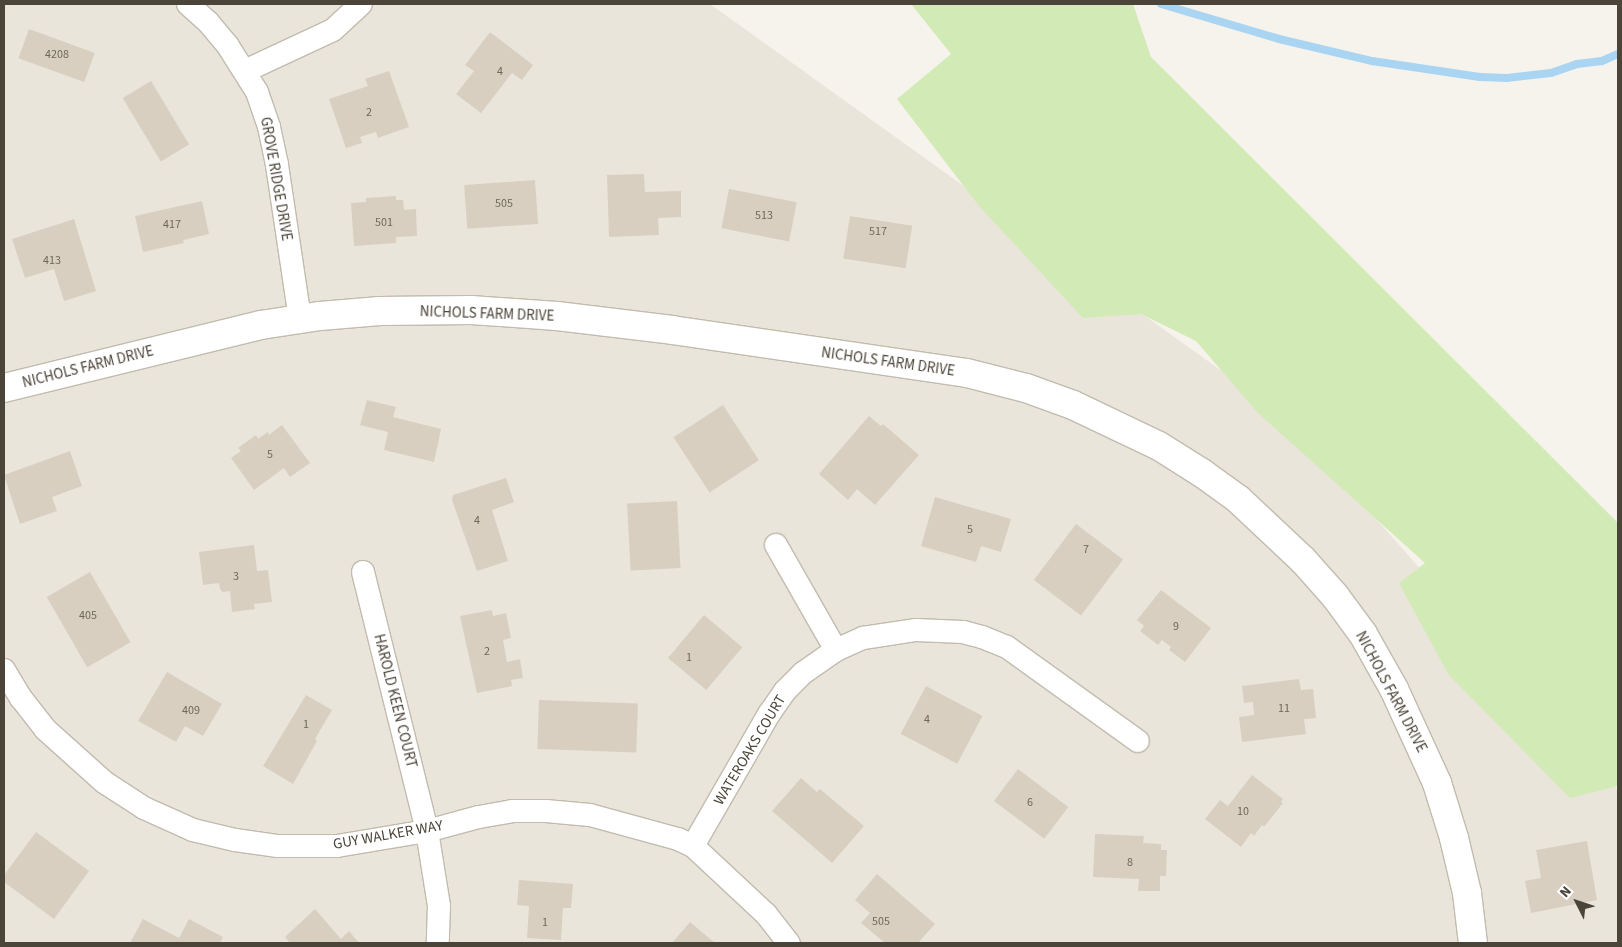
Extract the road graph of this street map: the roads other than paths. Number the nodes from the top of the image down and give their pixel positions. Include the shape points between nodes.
1 (188, 4) edge
2 (361, 4) edge
3 (245, 70) junction
4 (300, 318) junction
5 (4, 388) edge
6 (776, 545) dead end
7 (364, 572) dead end
8 (836, 650) junction
9 (4, 670) edge
10 (1138, 741) dead end
11 (427, 831) junction
12 (693, 846) junction
13 (438, 943) edge
14 (789, 943) edge
15 (1472, 943) edge

1 - 3 street, GROVE RIDGE DRIVE via 208,22
2 - 3 street via 333,30
3 - 4 street, GROVE RIDGE DRIVE via 257,92 269,127
4 - 5 street, NICHOLS FARM DRIVE via 251,327
4 - 15 street, NICHOLS FARM DRIVE via 380,311 470,310 557,316 967,373 1026,388 1073,405 1159,446 1238,500 1303,560 1363,634 1394,690 1437,783 1467,894
6 - 8 street
7 - 11 street, HAROLD KEEN COURT
8 - 10 street, WATEROAKS COURT via 863,638 916,630 963,632 982,637 1007,647
8 - 12 street, WATEROAKS COURT via 802,673 785,691
9 - 11 street, GUY WALKER WAY via 45,729 67,751 104,782 144,808 193,830 277,846 336,846
11 - 12 street, GUY WALKER WAY via 479,816 512,811 546,811 590,815 626,823 678,838
11 - 13 street, HAROLD KEEN COURT via 439,906
12 - 14 street, GUY WALKER WAY via 766,914

